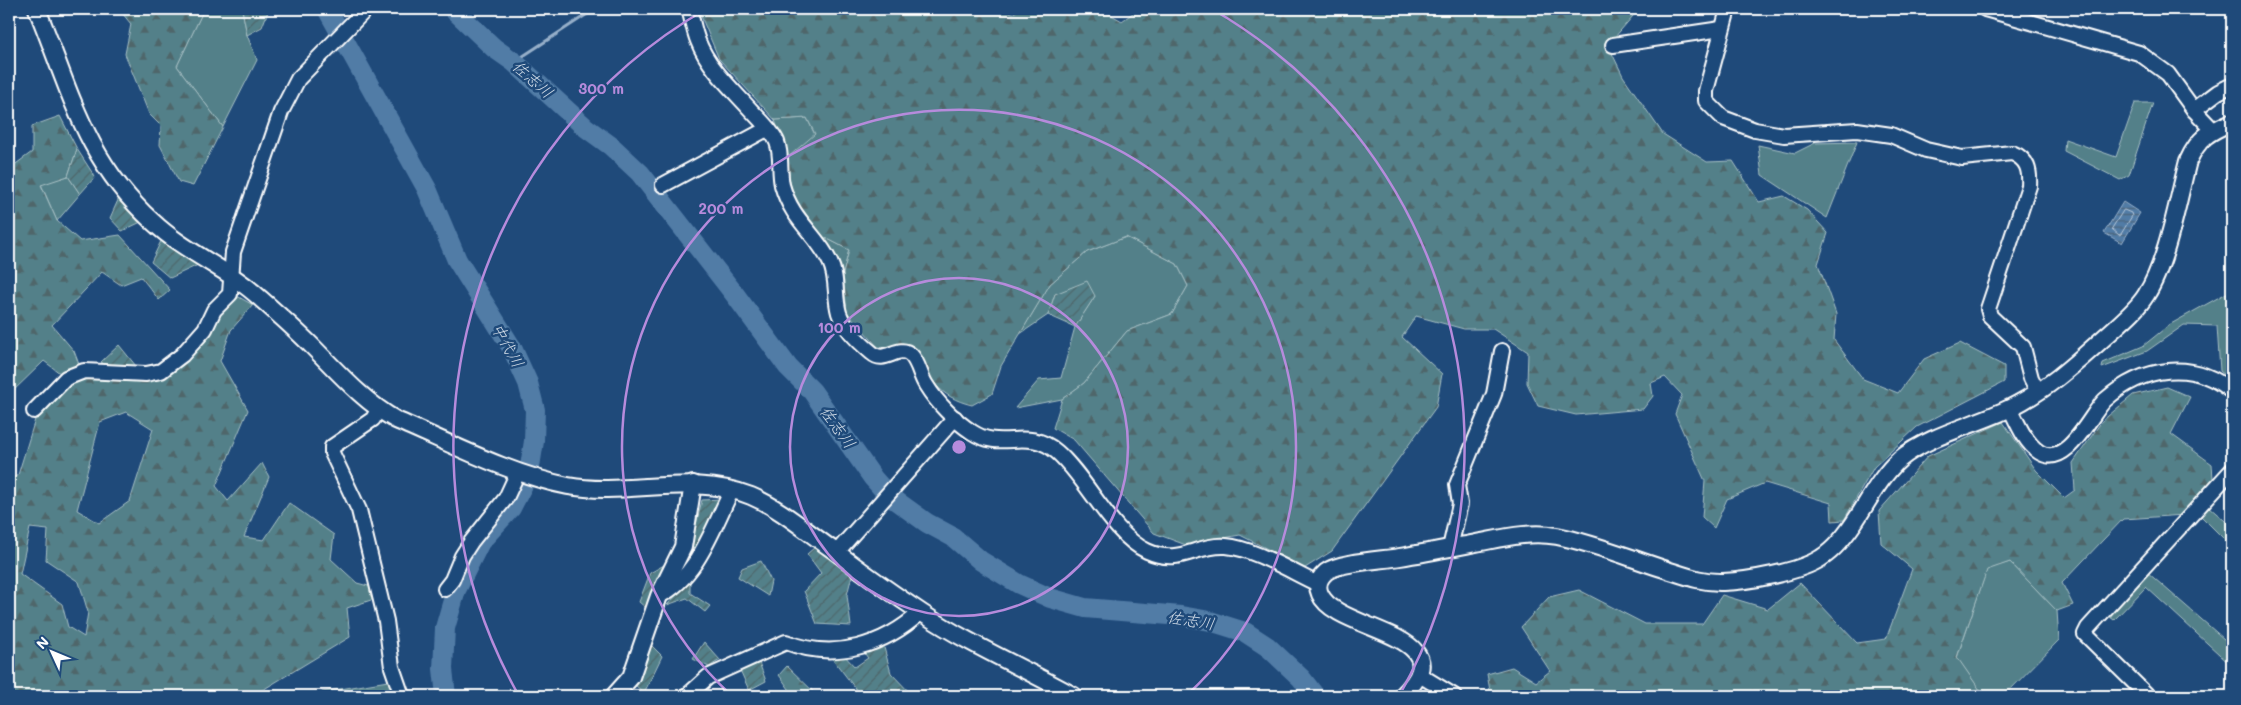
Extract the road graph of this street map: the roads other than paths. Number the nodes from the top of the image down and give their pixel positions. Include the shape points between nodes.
1 (37, 9) edge
2 (366, 9) edge
3 (689, 9) edge
4 (1728, 9) edge
5 (1985, 9) edge
6 (1721, 29) junction
7 (1613, 45) dead end
8 (2232, 85) edge
9 (2194, 110) junction
10 (2232, 122) edge
11 (768, 129) junction
12 (2213, 130) junction
13 (663, 185) dead end
14 (232, 276) junction
15 (1502, 351) dead end
16 (2038, 392) junction
17 (2232, 392) edge
18 (2010, 408) junction
19 (378, 410) junction
20 (34, 411) dead end
21 (955, 418) junction
22 (2232, 470) edge
23 (518, 472) junction
24 (694, 484) junction
25 (732, 490) junction
26 (1450, 548) junction
27 (836, 553) junction
28 (1318, 584) junction
29 (446, 588) dead end
30 (659, 596) junction
31 (921, 612) junction
32 (1418, 674) junction
33 (402, 696) edge
34 (616, 696) edge
35 (687, 696) edge
36 (1074, 696) edge
37 (1402, 696) edge
38 (1454, 696) edge
39 (2148, 696) edge

1 - 14 street via 69,97 97,154 122,192 154,224
2 - 14 street via 298,78 281,112 233,252
3 - 11 street via 698,42 714,69
4 - 6 street
5 - 9 street via 2139,53 2168,74
6 - 7 street
6 - 16 street via 1706,101 1723,118 1755,130 1784,135 1857,130 1891,135 1926,150 1962,158 2012,153 2025,161 2030,176 2029,186 1988,309 1990,316 2023,347
8 - 9 street
9 - 12 street
10 - 12 street
11 - 13 street
11 - 21 street via 777,143 782,184 794,214 828,259 835,274 839,314 848,329 874,356 885,357 897,351 913,357 934,398
12 - 16 street via 2195,146 2188,162 2160,266 2146,295 2131,314 2060,378
14 - 19 street via 298,332
14 - 20 street via 230,294 214,310 205,329 182,355 161,370 146,374 84,372 66,378
15 - 26 street via 1494,394 1457,485 1460,504
16 - 18 street
17 - 18 street via 2206,374 2181,369 2157,372 2123,386 2104,401 2066,450 2048,454 2040,453 2031,444
18 - 26 street via 1932,441 1901,458 1834,547 1820,559 1801,568 1740,581 1697,580 1586,543 1536,534
19 - 23 street
19 - 33 street via 373,419 332,447 332,453 359,510 386,621 392,668
21 - 27 street
21 - 28 street via 986,439 1030,438 1046,443 1075,470 1108,516 1146,550 1166,557 1209,547 1240,547
22 - 39 street via 2085,634
23 - 24 street via 569,486 608,490
23 - 29 street via 506,498 462,556
24 - 25 street
24 - 30 street via 682,547
25 - 27 street via 772,507
25 - 30 street via 695,564 670,590
26 - 28 street via 1335,566 1323,575
27 - 31 street
28 - 32 street via 1324,601 1336,611 1401,640 1415,651 1420,662
30 - 34 street via 631,677
31 - 35 street via 906,626 858,648 806,650 786,642 708,677
31 - 36 street
32 - 37 street
32 - 38 street

